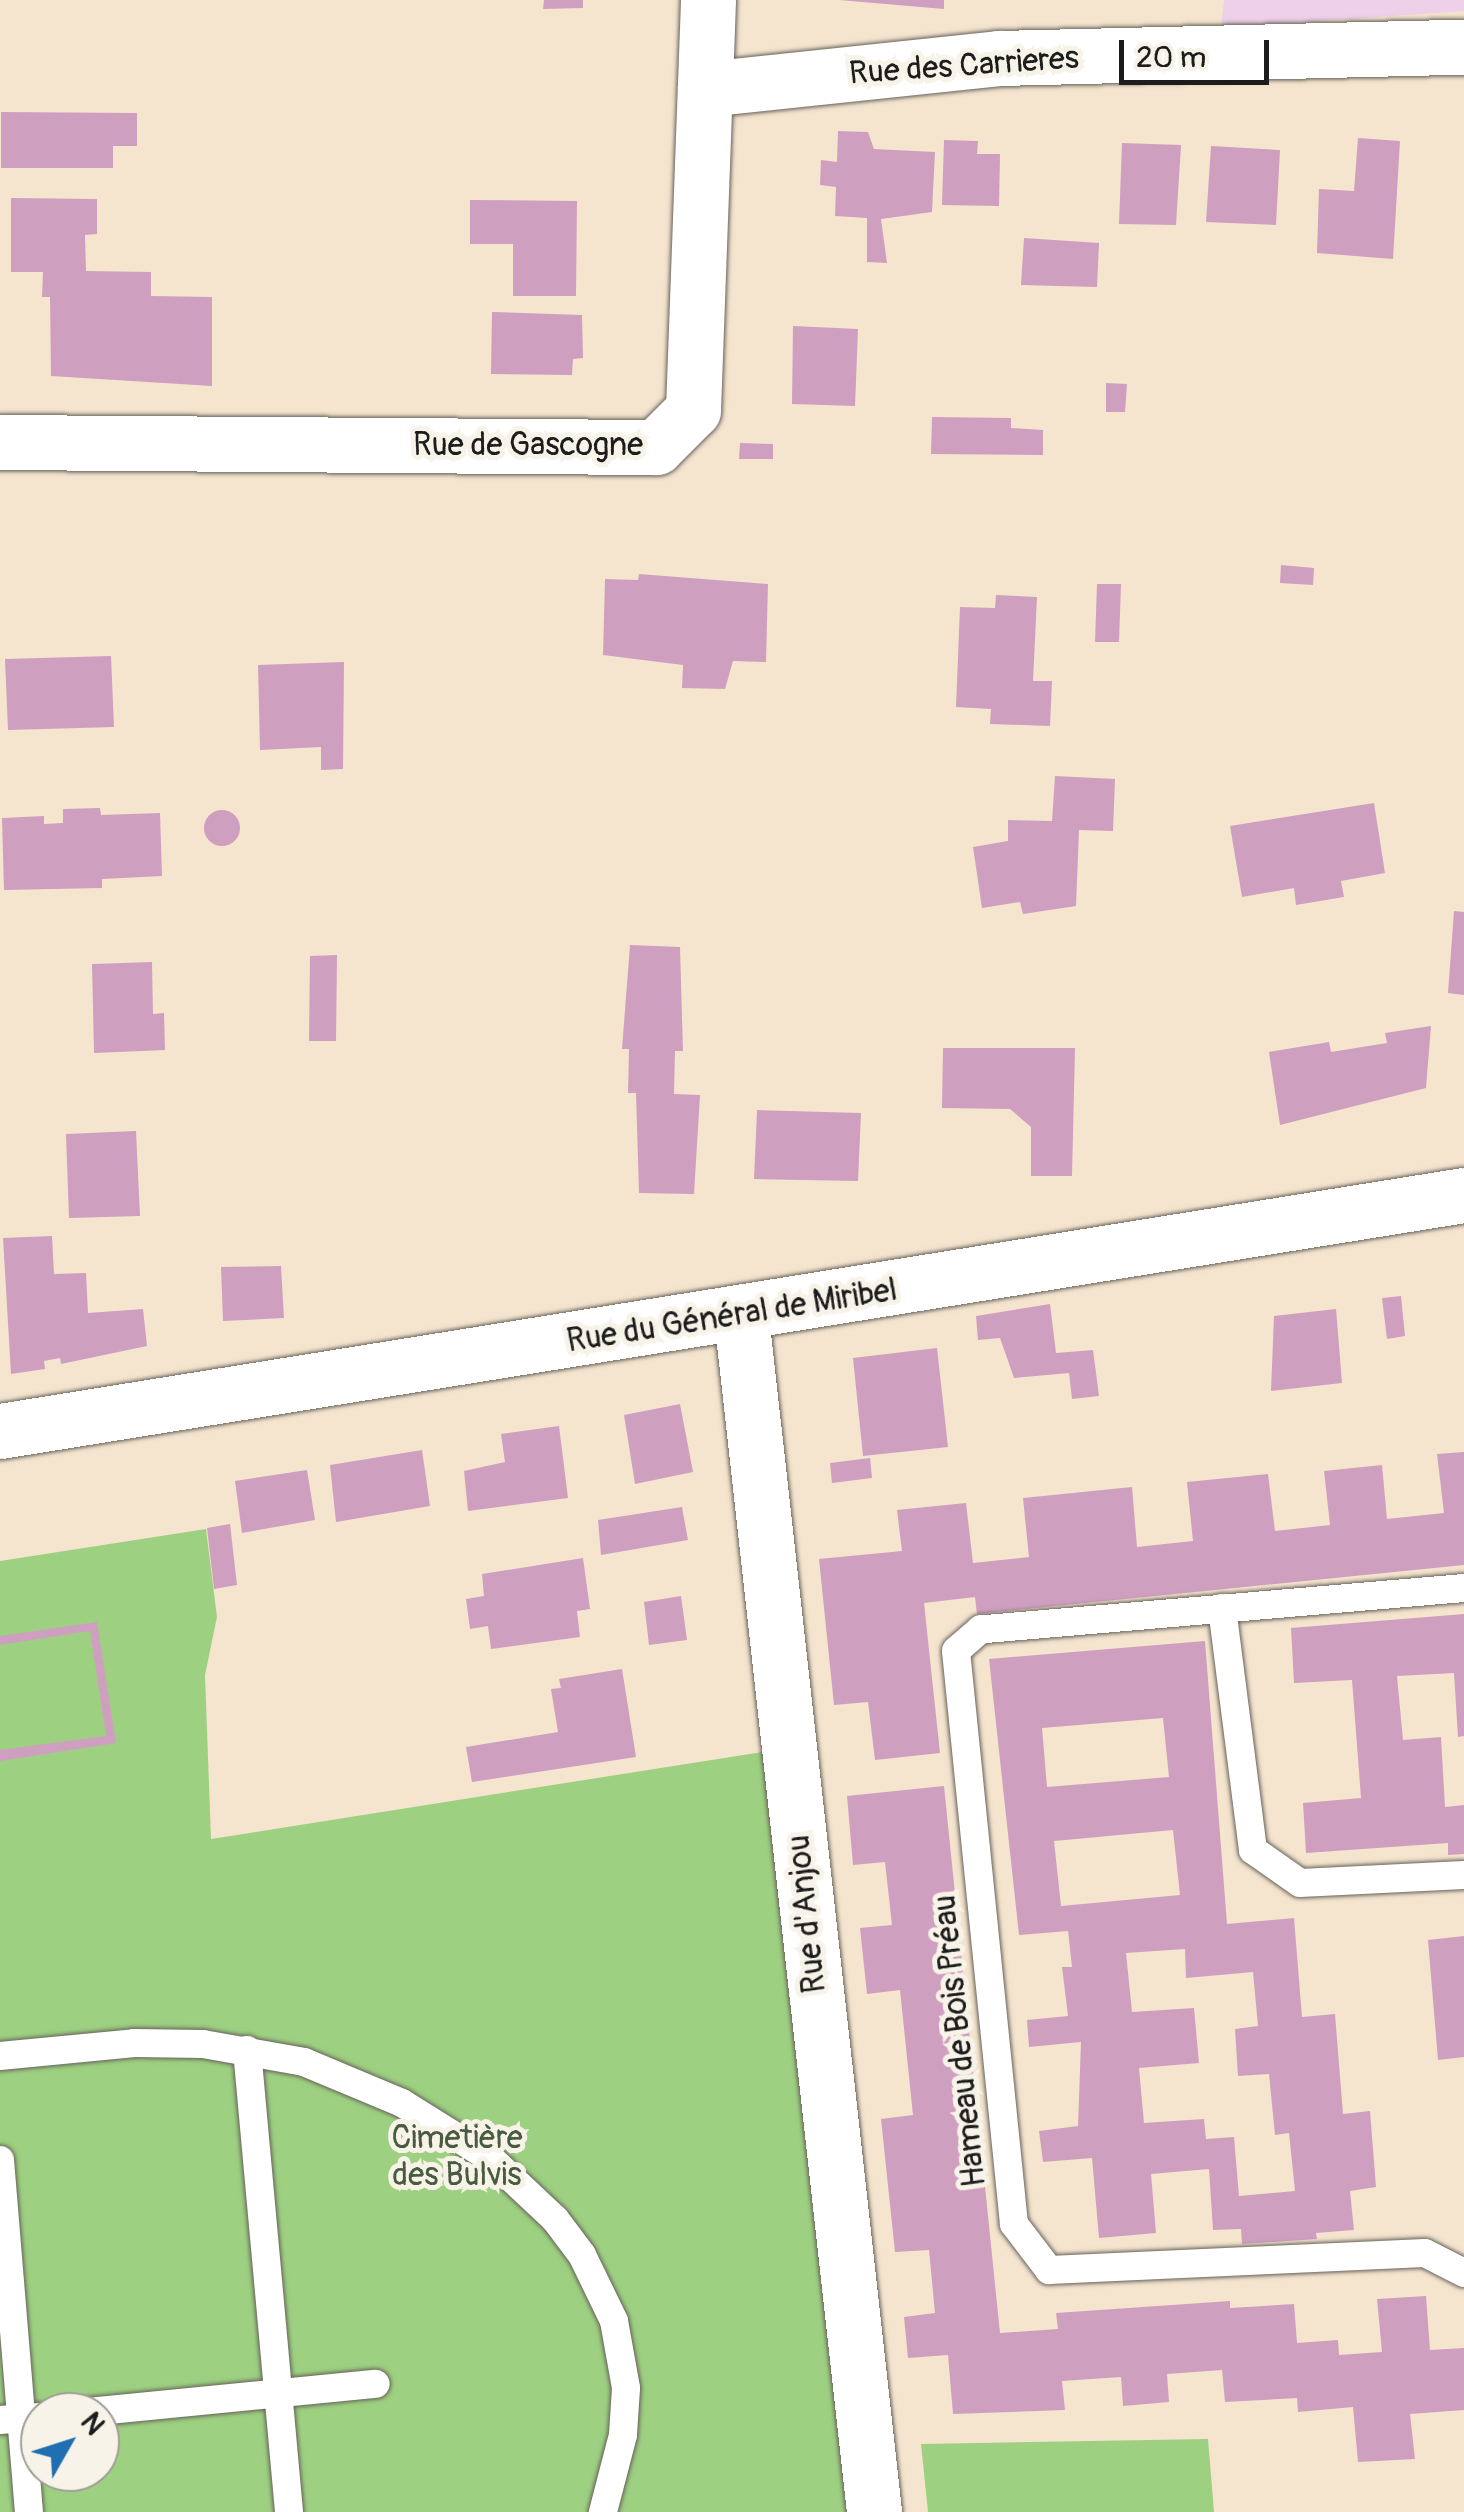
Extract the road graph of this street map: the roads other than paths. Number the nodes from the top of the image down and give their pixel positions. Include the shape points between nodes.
1 (708, 0) edge
2 (1464, 47) edge
3 (705, 89) junction
4 (0, 442) edge
5 (1464, 1195) edge
6 (741, 1316) junction
7 (0, 1431) edge
8 (1464, 1588) edge
9 (1222, 1608) junction
10 (1464, 1875) edge
11 (247, 2050) junction
12 (0, 2056) edge
13 (0, 2160) edge
14 (1464, 2273) edge
15 (376, 2384) dead end
16 (279, 2394) junction
17 (120, 2409) edge
18 (20, 2419) edge
19 (289, 2512) edge
20 (603, 2512) edge
21 (874, 2512) edge

1 - 3 street, Rue de Gascogne
2 - 3 street, Rue des Carrieres via 999,58
3 - 4 street, Rue de Gascogne via 693,410 656,447
5 - 6 street, Rue du Général de Miribel
6 - 7 street, Rue du Général de Miribel
6 - 21 street, Rue d'Anjou
8 - 9 lane, Hameau de Bois Préau
9 - 10 lane via 1253,1850 1300,1882
9 - 14 lane, Hameau de Bois Préau via 982,1629 956,1652 1014,2224 1049,2270 1425,2254
11 - 12 lane via 134,2043
11 - 16 lane
11 - 20 lane via 304,2062 402,2103 490,2158 564,2231 601,2288 622,2354 623,2435
13 - 18 lane
15 - 16 lane
16 - 17 lane
16 - 19 lane

